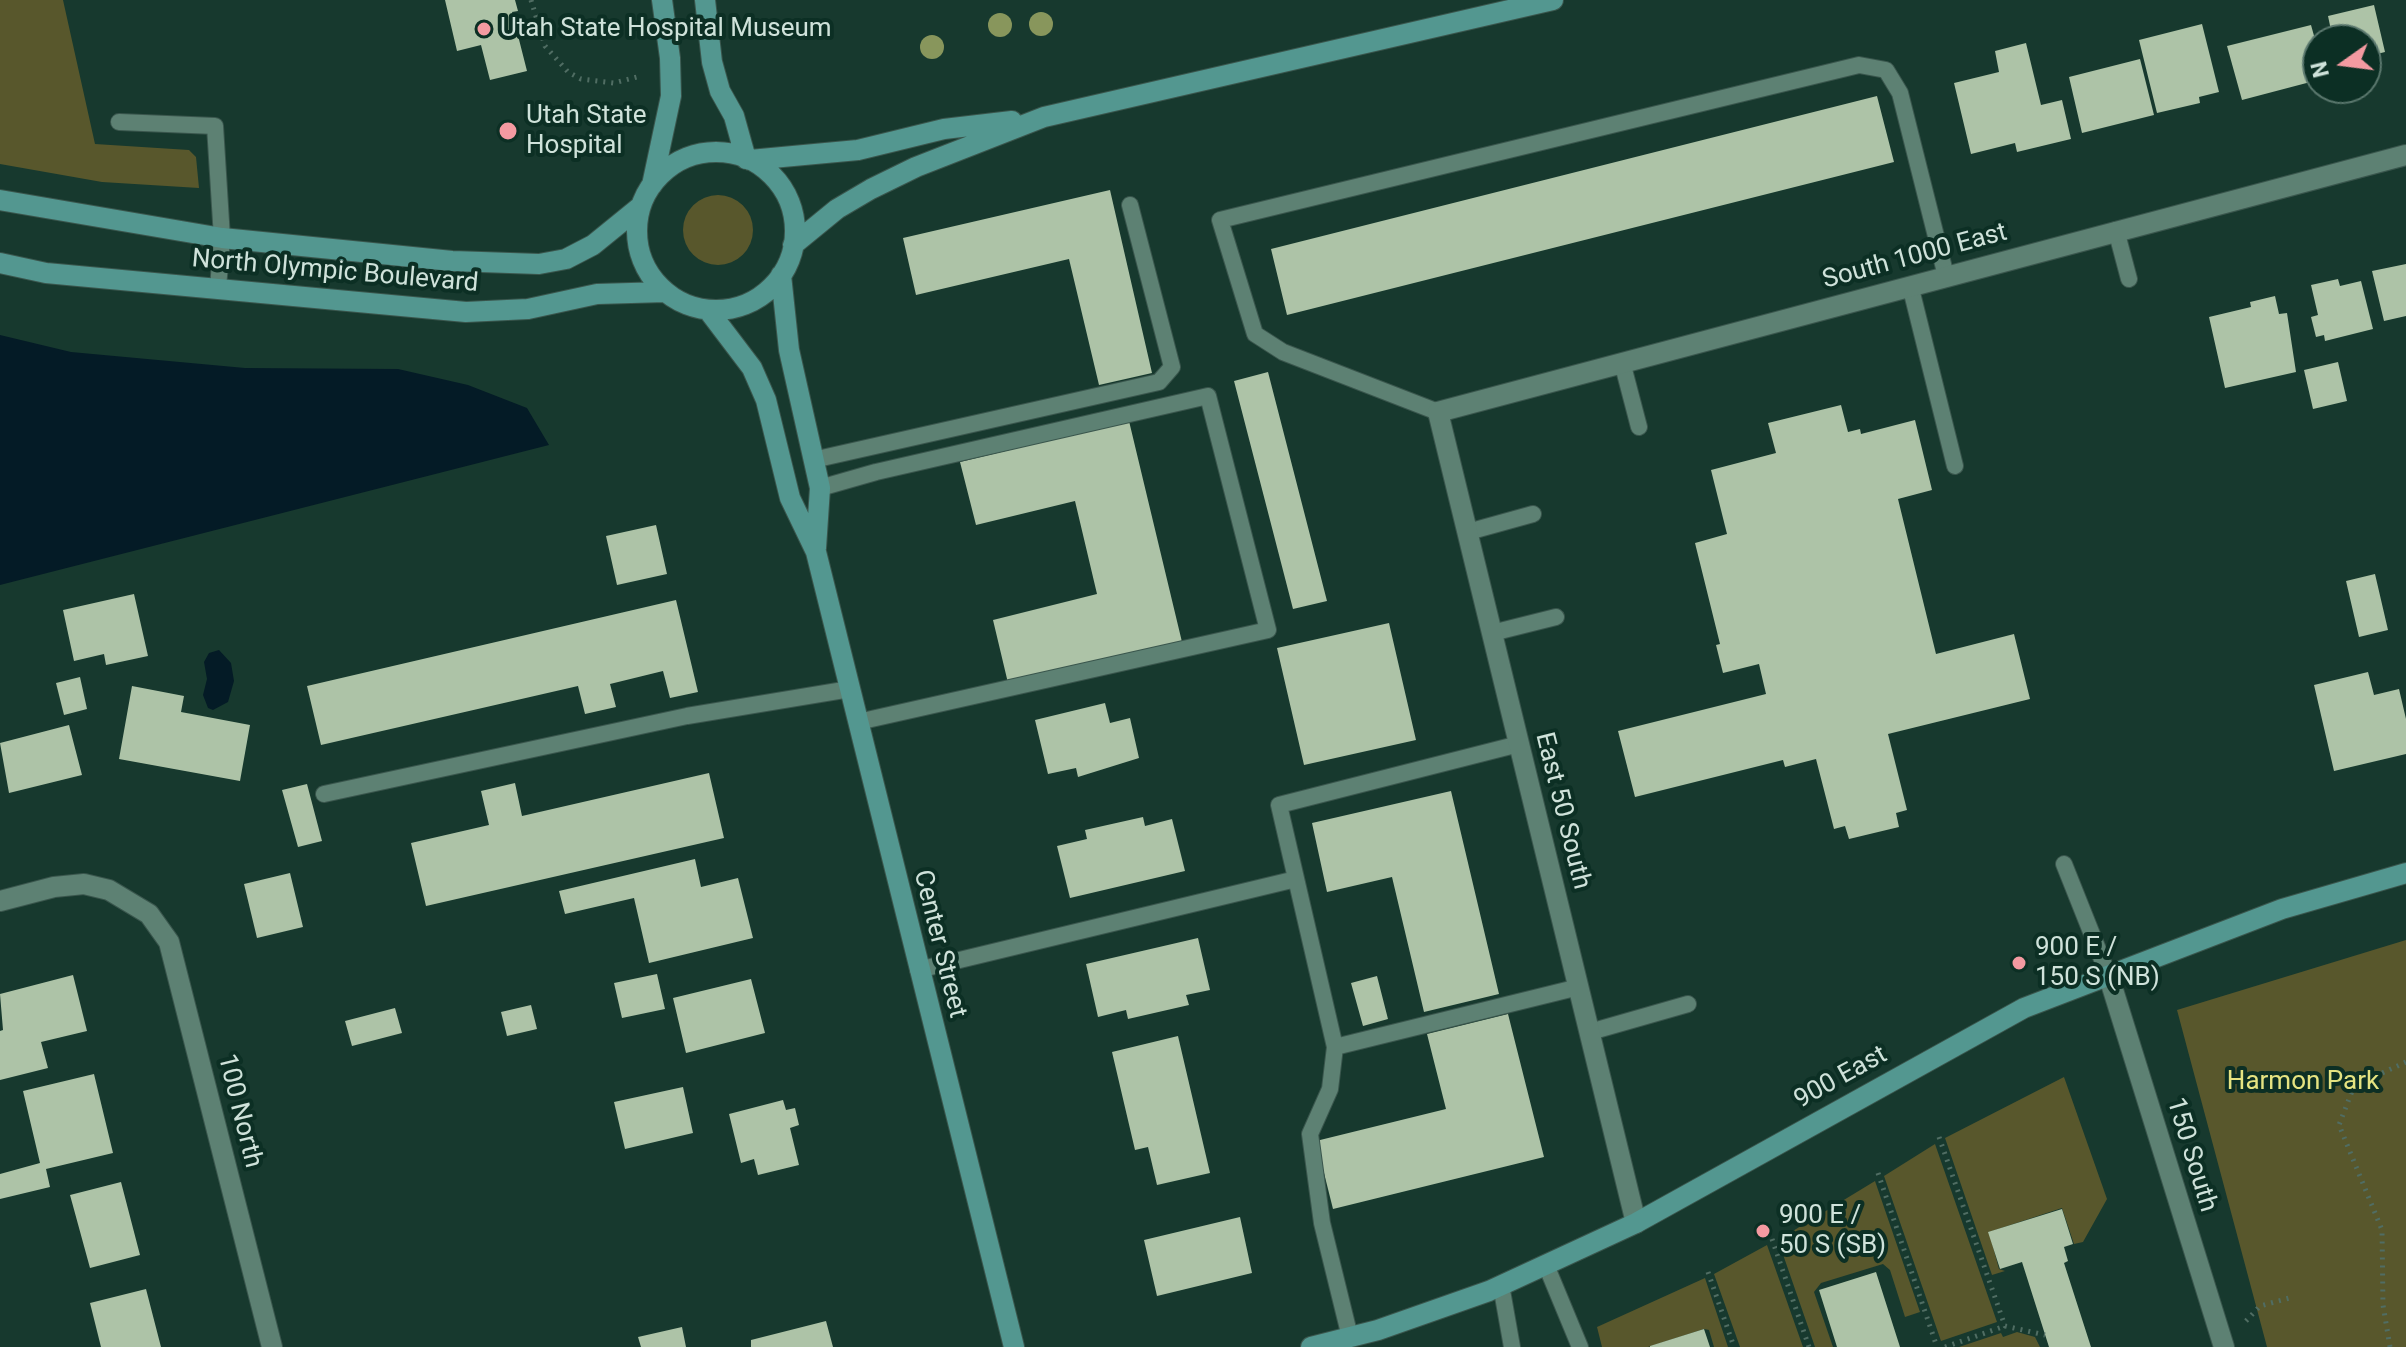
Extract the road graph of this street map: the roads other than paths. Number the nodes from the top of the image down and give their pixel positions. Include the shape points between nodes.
1 (662, 0) edge
2 (705, 0) edge
3 (1553, 0) edge
4 (1044, 117) junction
5 (119, 122) dead end
6 (2406, 155) edge
7 (748, 159) junction
8 (652, 185) junction
9 (0, 200) edge
10 (1130, 205) dead end
11 (641, 206) junction
12 (2116, 230) junction
13 (222, 238) junction
14 (793, 245) junction
15 (0, 263) edge
16 (781, 275) junction
17 (1946, 276) junction
18 (2129, 279) dead end
19 (1910, 285) junction
20 (218, 288) junction
21 (665, 292) junction
22 (708, 310) junction
23 (1622, 362) junction
24 (1438, 412) junction
25 (1639, 427) dead end
26 (813, 460) junction
27 (1955, 466) dead end
28 (820, 488) junction
29 (1533, 514) dead end
30 (1468, 532) junction
31 (816, 552) junction
32 (1556, 617) dead end
33 (1492, 633) junction
34 (850, 689) junction
35 (858, 722) junction
36 (1519, 744) junction
37 (324, 794) dead end
38 (2064, 864) dead end
39 (2406, 873) edge
40 (1296, 879) junction
41 (0, 901) edge
42 (918, 970) junction
43 (2109, 977) junction
44 (1579, 987) junction
45 (1688, 1004) dead end
46 (1590, 1032) junction
47 (1335, 1047) junction
48 (1636, 1223) junction
49 (1546, 1265) junction
50 (1501, 1285) junction
51 (1350, 1337) junction
52 (272, 1347) edge
53 (1014, 1347) edge
54 (1311, 1347) edge
55 (1512, 1347) edge
56 (1580, 1347) edge
57 (2224, 1347) edge

1 - 8 street via 671,96
2 - 7 street via 712,62
3 - 4 street
4 - 7 street via 944,129 858,150
4 - 14 street via 871,189
5 - 13 lane via 215,126
6 - 12 street, South 1000 East
7 - 8 street via 726,153 684,158
7 - 14 street via 785,193 795,227
8 - 11 street
9 - 13 street, North Olympic Boulevard
10 - 26 lane via 1172,367 1159,382
11 - 13 street, North Olympic Boulevard via 593,245 566,259 539,264 452,261
11 - 21 street via 640,253
12 - 17 street, South 1000 East
12 - 18 lane
13 - 20 lane
14 - 16 street
15 - 20 street, North Olympic Boulevard via 46,273
16 - 22 street via 750,303
16 - 26 street, Center Street via 789,350
17 - 19 street, South 1000 East
17 - 24 lane via 1900,93 1886,70 1859,65 1220,220 1255,334 1283,352
19 - 23 street, South 1000 East
19 - 27 lane
20 - 21 street, North Olympic Boulevard via 466,312 528,309 597,294
21 - 22 street via 685,305
22 - 31 street, Center Street via 752,368 766,400 790,498
23 - 24 street, South 1000 East
23 - 25 lane
24 - 30 street, East 50 South
26 - 28 street, Center Street
28 - 31 street, Center Street
28 - 35 lane via 1208,396 1268,630
29 - 30 lane
30 - 33 street, East 50 South
31 - 34 street, Center Street
32 - 33 lane
33 - 36 street, East 50 South
34 - 35 street, Center Street
34 - 37 lane via 687,716
35 - 42 street, Center Street
36 - 40 lane via 1279,805
36 - 44 street, East 50 South
38 - 43 lane
39 - 43 street, 900 East via 2282,909
40 - 42 lane
40 - 47 lane
41 - 52 street, 100 North via 54,887 84,884 109,890 149,914 169,942
42 - 53 street, Center Street
43 - 48 street, 900 East via 2024,1008
43 - 57 street, 150 South
44 - 46 street, East 50 South
44 - 47 lane
45 - 46 lane
46 - 48 street, East 50 South
47 - 51 lane via 1330,1089 1310,1134 1322,1223
48 - 49 street, 900 East
49 - 50 street, 900 East
49 - 56 lane
50 - 51 street, 900 East
50 - 55 lane
51 - 54 street, 900 East

